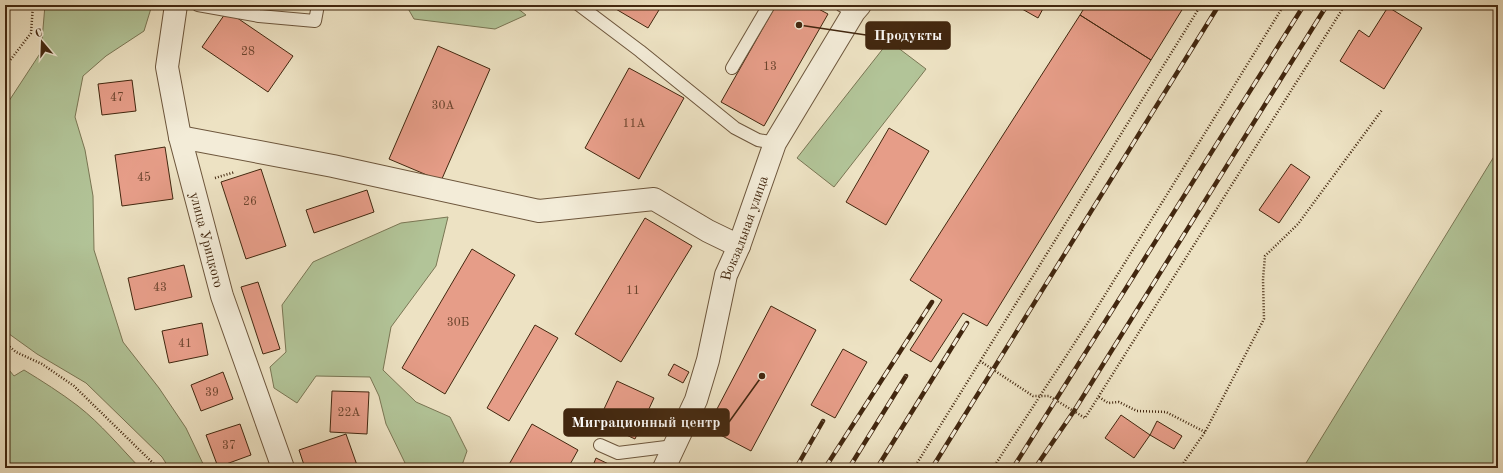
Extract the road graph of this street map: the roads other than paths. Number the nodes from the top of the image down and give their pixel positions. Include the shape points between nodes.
1 (176, 5) edge
2 (198, 5) edge
3 (318, 5) edge
4 (579, 5) edge
5 (769, 5) edge
6 (852, 7) edge
7 (732, 68) dead end
8 (180, 137) junction
9 (775, 143) junction
10 (739, 246) junction
11 (600, 445) dead end
12 (674, 446) junction
13 (283, 468) edge
14 (664, 468) edge

1 - 8 street, улица Урицкого via 167,67
2 - 3 lane via 259,16 315,21
4 - 9 lane via 735,128 758,140
5 - 7 lane
6 - 9 street, Вокзальная улица
8 - 10 street via 333,166 539,211 654,199
8 - 13 street, улица Урицкого via 222,296
9 - 10 street, Вокзальная улица
10 - 12 street, Вокзальная улица via 726,275 708,360 696,400
11 - 12 lane via 618,453
12 - 14 street, Вокзальная улица

